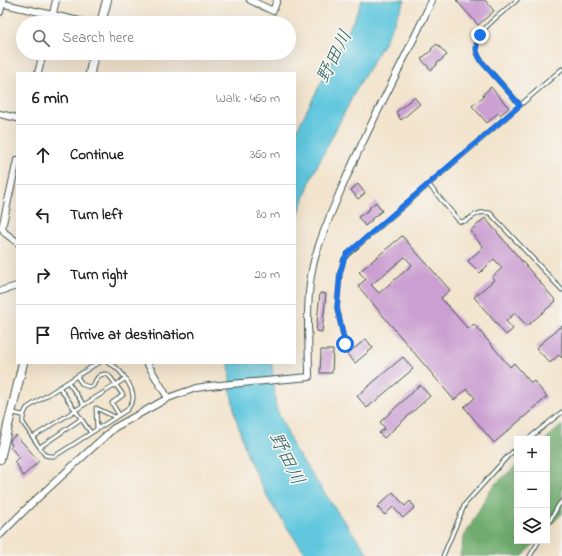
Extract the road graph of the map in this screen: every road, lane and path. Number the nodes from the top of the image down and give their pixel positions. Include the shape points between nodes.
1 (56, 0) edge
2 (107, 0) edge
3 (250, 0) edge
4 (276, 0) edge
5 (432, 0) edge
6 (517, 0) edge
7 (2, 2) edge
8 (0, 12) edge
9 (52, 15) junction
10 (56, 16) edge
11 (103, 16) edge
12 (41, 60) edge
13 (93, 60) edge
14 (562, 69) edge
15 (38, 72) edge
16 (90, 72) edge
17 (520, 105) junction
18 (0, 114) edge
19 (16, 118) edge
20 (16, 164) edge
21 (429, 185) junction
22 (16, 241) edge
23 (16, 286) edge
24 (562, 290) edge
25 (0, 291) edge
26 (345, 344) dead end
27 (23, 364) edge
28 (96, 364) edge
29 (112, 364) edge
30 (148, 364) edge
31 (77, 376) junction
32 (125, 379) junction
33 (68, 382) junction
34 (116, 385) junction
35 (59, 387) junction
36 (168, 398) junction
37 (84, 405) junction
38 (75, 410) junction
39 (562, 412) edge
40 (11, 413) junction
41 (23, 415) junction
42 (117, 416) junction
43 (81, 419) junction
44 (97, 429) junction
45 (91, 433) junction
46 (532, 436) edge
47 (33, 437) junction
48 (40, 447) junction
49 (514, 451) edge
50 (0, 459) edge
51 (562, 501) edge
52 (550, 521) edge
53 (0, 535) edge
54 (537, 544) edge
55 (443, 556) edge
56 (530, 556) edge

1 - 9 street
2 - 11 street
3 - 4 street via 273,11
5 - 36 street via 354,161 323,232 309,288 309,377 209,386
6 - 17 lane via 485,28 476,48 482,62
7 - 8 street
7 - 9 street
9 - 10 street
12 - 15 street
13 - 16 street
14 - 17 lane
17 - 21 lane
18 - 19 street
20 - 22 street via 2,228 5,234
21 - 24 lane via 459,221 464,222 476,214 490,213
21 - 26 lane via 344,259 337,308
23 - 25 street
27 - 40 street
28 - 31 lane
29 - 32 lane via 119,369
30 - 36 street
31 - 33 lane
31 - 34 lane via 86,387 93,386 96,379 104,374
32 - 34 lane
32 - 42 lane via 132,389 133,400 127,410
33 - 35 lane
33 - 37 lane
34 - 37 lane
34 - 42 lane via 123,395 112,403
35 - 38 lane
35 - 41 lane via 27,408
36 - 53 street via 114,428
37 - 38 lane
38 - 43 lane
38 - 47 lane
39 - 46 lane
40 - 41 lane
40 - 50 street
41 - 47 lane via 23,423
42 - 44 lane
42 - 44 lane via 96,408
43 - 45 lane
43 - 48 lane
44 - 45 lane
45 - 48 lane via 55,456 45,455
47 - 48 lane
49 - 55 lane via 465,504
51 - 52 lane
54 - 56 lane

